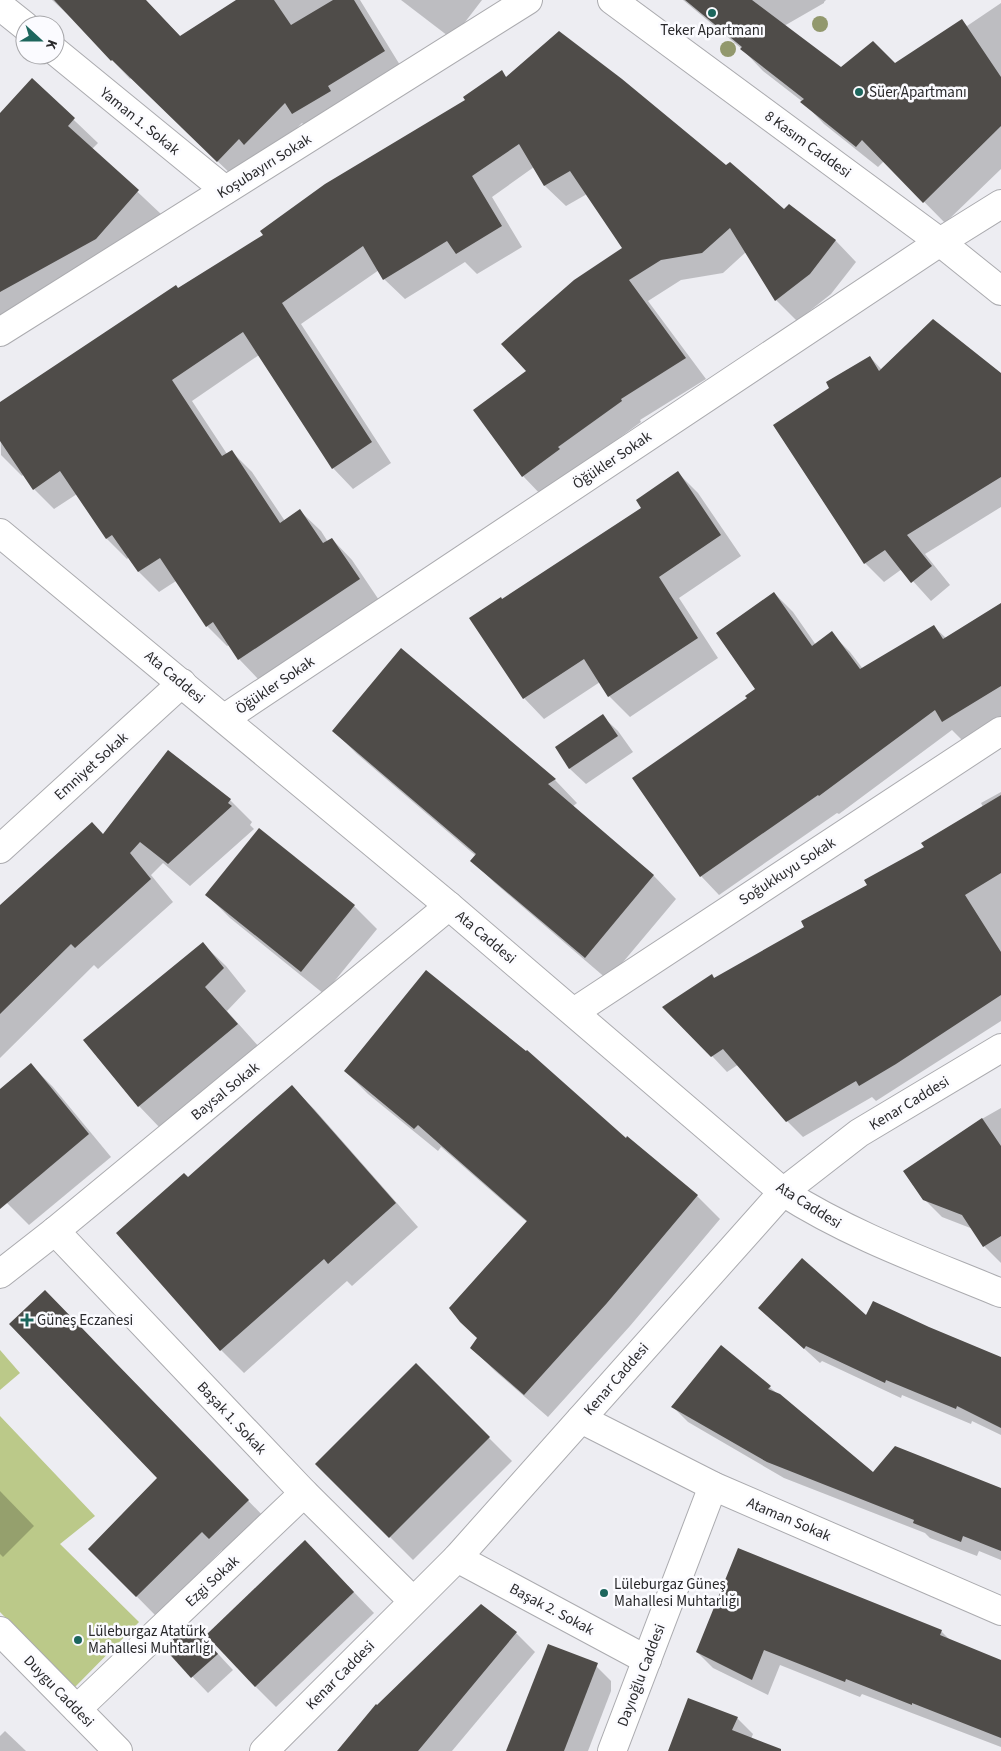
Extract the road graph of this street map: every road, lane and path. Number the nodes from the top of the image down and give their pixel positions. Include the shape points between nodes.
1 (528, 0) edge
2 (612, 0) edge
3 (0, 6) edge
4 (15, 18) edge
5 (65, 59) edge
6 (225, 190) junction
7 (1001, 204) edge
8 (940, 242) junction
9 (1001, 291) edge
10 (0, 332) edge
11 (0, 533) edge
12 (182, 683) junction
13 (225, 718) junction
14 (1001, 731) edge
15 (0, 849) edge
16 (449, 906) junction
17 (574, 1012) junction
18 (1001, 1048) edge
19 (783, 1192) junction
20 (55, 1231) junction
21 (3, 1264) edge
22 (1001, 1293) edge
23 (581, 1419) junction
24 (713, 1486) junction
25 (304, 1494) junction
26 (457, 1558) junction
27 (413, 1600) junction
28 (1001, 1611) edge
29 (0, 1631) edge
30 (646, 1660) junction
31 (77, 1709) junction
32 (118, 1751) edge
33 (264, 1751) edge
34 (612, 1751) edge

1 - 6 street, Koşubayırı Sokak
2 - 8 street, 8 Kasım Caddesi
3 - 4 street
5 - 6 street, Yaman 1. Sokak
6 - 10 street, Koşubayırı Sokak
7 - 8 street, Öğükler Sokak
8 - 9 street, 8 Kasım Caddesi
8 - 13 street, Öğükler Sokak
11 - 12 street, Ata Caddesi
12 - 13 street, Ata Caddesi
12 - 15 street, Emniyet Sokak
13 - 16 street, Ata Caddesi
14 - 17 street, Soğukkuyu Sokak
16 - 17 street, Ata Caddesi
16 - 20 street, Baysal Sokak
17 - 19 street, Ata Caddesi
18 - 19 street, Kenar Caddesi via 859,1133
19 - 22 street, Ata Caddesi via 837,1224 886,1247
19 - 23 street, Kenar Caddesi
20 - 21 street, Baysal Sokak
20 - 25 street, Başak 1. Sokak
23 - 24 street, Ataman Sokak
23 - 26 street, Kenar Caddesi
24 - 28 street, Ataman Sokak
24 - 30 street, Dayıoğlu Caddesi
25 - 27 street, Başak 1. Sokak
25 - 31 street, Ezgi Sokak
26 - 27 street, Kenar Caddesi
26 - 30 street, Başak 2. Sokak
27 - 33 street, Kenar Caddesi
29 - 31 street, Duygu Caddesi
30 - 34 street, Dayıoğlu Caddesi
31 - 32 street, Duygu Caddesi

